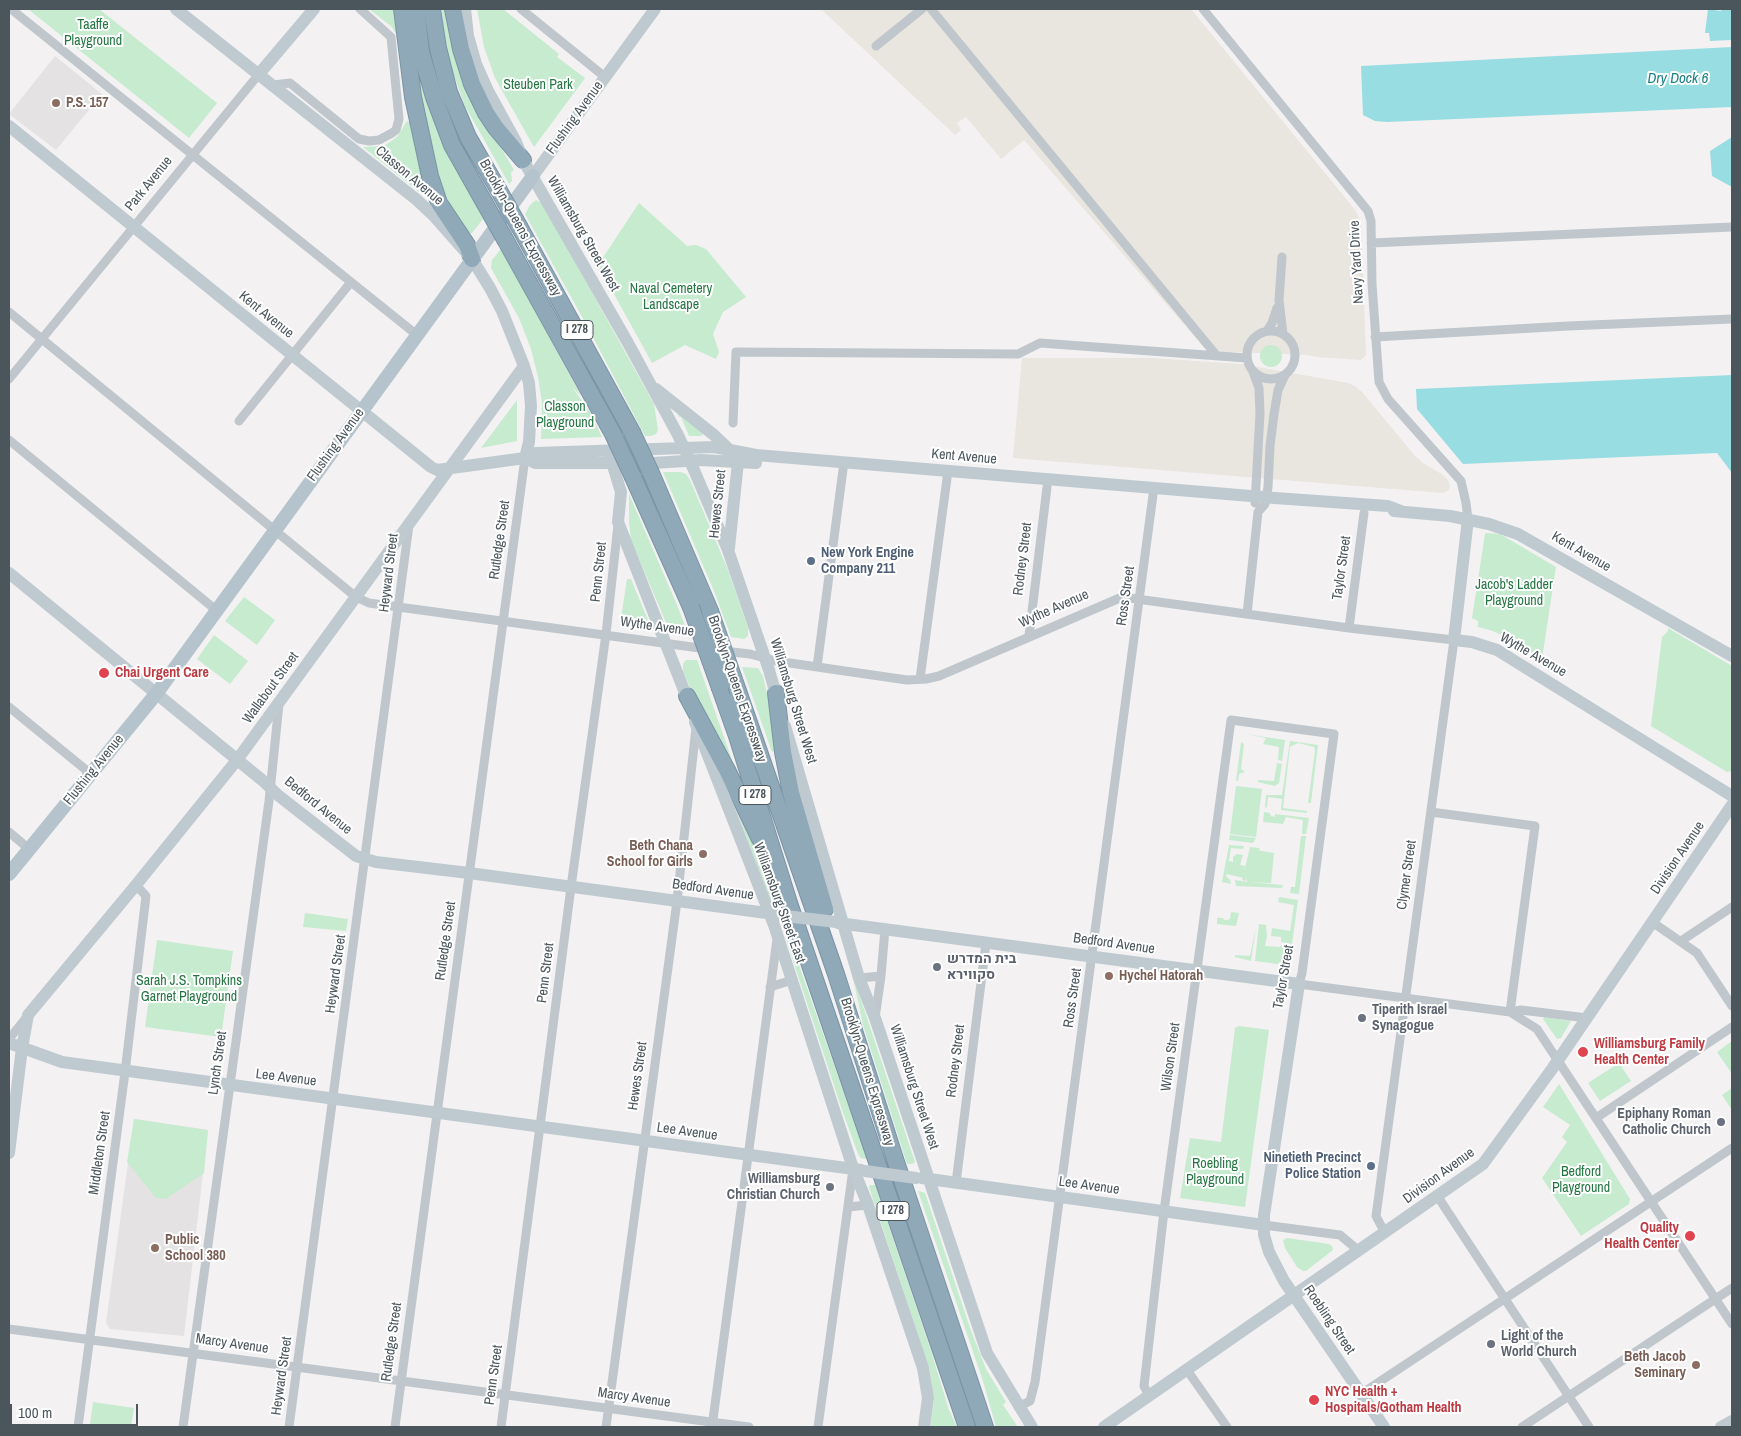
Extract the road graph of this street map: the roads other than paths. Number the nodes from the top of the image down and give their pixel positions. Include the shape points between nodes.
1 (11, 9) edge
2 (176, 9) edge
3 (314, 9) edge
4 (360, 9) edge
5 (402, 9) edge
6 (416, 9) edge
7 (432, 9) edge
8 (454, 9) edge
9 (465, 9) edge
10 (521, 9) edge
11 (655, 9) edge
12 (922, 9) edge
13 (931, 9) edge
14 (1202, 9) edge
15 (876, 46) dead end
16 (259, 74) junction
17 (605, 77) junction
18 (273, 85) junction
19 (9, 126) edge
20 (192, 155) junction
21 (523, 160) junction
22 (533, 176) junction
23 (134, 227) junction
24 (1732, 227) edge
25 (1372, 243) junction
26 (1282, 257) dead end
27 (472, 259) junction
28 (351, 282) junction
29 (1279, 300) junction
30 (9, 312) edge
31 (1732, 320) edge
32 (1267, 331) junction
33 (1283, 334) junction
34 (417, 335) junction
35 (1375, 337) junction
36 (41, 339) junction
37 (292, 355) junction
38 (1218, 356) junction
39 (1247, 358) junction
40 (524, 366) junction
41 (1253, 372) junction
42 (1285, 375) junction
43 (9, 379) edge
44 (651, 385) junction
45 (361, 411) junction
46 (239, 421) dead end
47 (733, 423) dead end
48 (9, 440) edge
49 (683, 449) junction
50 (734, 456) junction
51 (611, 457) junction
52 (525, 458) junction
53 (689, 461) junction
54 (843, 466) junction
55 (451, 467) junction
56 (948, 475) junction
57 (1047, 487) junction
58 (1153, 495) junction
59 (1261, 500) junction
60 (1401, 511) junction
61 (1364, 513) junction
62 (1468, 516) junction
63 (618, 522) junction
64 (409, 524) junction
65 (274, 530) junction
66 (728, 550) junction
67 (9, 573) edge
68 (356, 597) junction
69 (1140, 599) junction
70 (399, 607) junction
71 (216, 610) junction
72 (1247, 614) junction
73 (503, 621) junction
74 (1349, 628) junction
75 (606, 634) junction
76 (1029, 636) junction
77 (1454, 640) junction
78 (666, 644) junction
79 (1732, 656) edge
80 (765, 658) junction
81 (817, 667) junction
82 (920, 679) junction
83 (776, 693) junction
84 (156, 694) junction
85 (687, 696) junction
86 (278, 703) junction
87 (9, 706) edge
88 (696, 728) junction
89 (1334, 734) joint
90 (237, 760) junction
91 (91, 774) junction
92 (270, 786) junction
93 (1732, 796) edge
94 (1732, 804) edge
95 (1431, 812) junction
96 (9, 832) edge
97 (30, 849) junction
98 (365, 859) junction
99 (469, 873) junction
100 (9, 874) edge
101 (136, 885) junction
102 (571, 887) junction
103 (677, 901) junction
104 (789, 903) junction
105 (1732, 906) edge
106 (773, 914) junction
107 (1652, 922) junction
108 (840, 923) junction
109 (885, 929) junction
110 (777, 937) junction
111 (1681, 941) junction
112 (986, 942) junction
113 (1092, 956) junction
114 (1196, 970) junction
115 (836, 974) junction
116 (881, 976) junction
117 (859, 978) junction
118 (792, 980) junction
119 (1298, 984) junction
120 (770, 987) junction
121 (1405, 998) junction
122 (1732, 1006) edge
123 (1510, 1012) junction
124 (28, 1016) junction
125 (875, 1018) junction
126 (1586, 1018) junction
127 (1732, 1027) edge
128 (9, 1039) edge
129 (9, 1043) edge
130 (22, 1048) junction
131 (1558, 1061) junction
132 (125, 1072) junction
133 (229, 1086) junction
134 (333, 1099) junction
135 (437, 1113) junction
136 (1596, 1118) junction
137 (541, 1127) junction
138 (645, 1141) junction
139 (1732, 1148) edge
140 (9, 1153) edge
141 (748, 1155) junction
142 (859, 1170) junction
143 (922, 1178) junction
144 (956, 1183) junction
145 (1060, 1197) junction
146 (1438, 1197) junction
147 (1651, 1202) junction
148 (868, 1205) junction
149 (848, 1207) junction
150 (1164, 1211) junction
151 (1264, 1225) junction
152 (1385, 1233) junction
153 (1359, 1251) junction
154 (1732, 1288) edge
155 (1295, 1295) junction
156 (1505, 1299) junction
157 (1716, 1299) junction
158 (1732, 1324) edge
159 (9, 1329) edge
160 (89, 1339) junction
161 (193, 1353) junction
162 (297, 1367) junction
163 (1187, 1370) junction
164 (401, 1381) junction
165 (1361, 1394) junction
166 (505, 1395) junction
167 (1149, 1396) junction
168 (1569, 1396) junction
169 (1018, 1406) junction
170 (609, 1409) junction
171 (713, 1425) edge
172 (78, 1427) edge
173 (183, 1427) edge
174 (289, 1427) edge
175 (395, 1427) edge
176 (501, 1427) edge
177 (606, 1427) edge
178 (749, 1427) edge
179 (818, 1427) edge
180 (924, 1427) edge
181 (967, 1427) edge
182 (985, 1427) edge
183 (1032, 1427) edge
184 (1104, 1427) edge
185 (1227, 1427) edge
186 (1384, 1427) edge
187 (1522, 1427) edge
188 (1589, 1427) edge

1 - 20 street
2 - 16 main road, Classon Avenue
3 - 16 main road, Park Avenue
4 - 18 street via 392,37 399,119 392,134 379,140 360,139 290,83
5 - 27 highway via 413,97 430,176 439,204 467,245
6 - 104 highway, Brooklyn-Queens Expressway / I 278, bridge via 421,52 452,144 613,434 691,608 737,736
7 - 115 highway, Brooklyn-Queens Expressway / I 278, bridge via 449,92 468,137 632,432 710,611
8 - 21 highway via 461,49 472,84 496,128
9 - 21 main road, Williamsburg Street West via 476,64
10 - 17 street
11 - 17 main road, Flushing Avenue
12 - 15 street
13 - 38 street
14 - 25 street, Navy Yard Drive via 1364,205 1371,221
16 - 18 main road, Classon Avenue
16 - 20 street, Park Avenue
17 - 22 main road, Flushing Avenue
18 - 27 main road, Classon Avenue via 417,200
19 - 23 main road, Kent Avenue
20 - 23 street, Park Avenue
20 - 28 street
21 - 22 main road, Williamsburg Street West
22 - 27 main road, Flushing Avenue
22 - 44 main road, Williamsburg Street West
23 - 36 street, Park Avenue
23 - 37 main road, Kent Avenue
24 - 25 street
25 - 35 street, Navy Yard Drive
26 - 29 street
27 - 34 main road, Flushing Avenue
27 - 40 main road, Classon Avenue via 502,312
28 - 34 street
28 - 37 street
29 - 32 street
29 - 33 street
30 - 36 street
31 - 35 street
32 - 33 street
32 - 39 street via 1253,340
33 - 42 street via 1292,343 1295,355 1294,364
34 - 45 main road, Flushing Avenue
35 - 62 street, Navy Yard Drive via 1382,391 1461,481
36 - 43 street, Park Avenue
36 - 65 street
37 - 45 main road, Kent Avenue
37 - 46 street
38 - 39 street
38 - 47 street via 1040,342 1018,354 736,352
39 - 41 street
40 - 52 main road, Classon Avenue via 532,406
40 - 55 main road, Wallabout Street
41 - 42 street via 1268,379
41 - 59 street via 1258,388 1257,478
42 - 59 street via 1278,390 1268,479
44 - 49 main road, Williamsburg Street West
44 - 50 main road via 714,435
45 - 55 main road, Kent Avenue via 432,467 438,470
45 - 65 main road, Flushing Avenue
48 - 71 street
49 - 50 main road, Kent Avenue via 714,447
49 - 51 main road, Kent Avenue
49 - 53 main road, Williamsburg Street West
50 - 53 main road, Kent Avenue
50 - 54 main road, Kent Avenue
50 - 66 main road, Hewes Street
51 - 52 main road, Kent Avenue via 535,463
51 - 53 main road, Kent Avenue
51 - 63 main road, Williamsburg Street East via 621,492
52 - 55 main road, Kent Avenue
52 - 73 street, Rutledge Street
53 - 66 main road, Williamsburg Street West
54 - 56 main road, Kent Avenue
54 - 81 street
55 - 64 main road, Wallabout Street
56 - 57 main road, Kent Avenue
56 - 59 main road, Kent Avenue
56 - 82 street
57 - 58 main road, Kent Avenue
57 - 76 street, Rodney Street
58 - 59 main road, Kent Avenue
58 - 69 street, Ross Street
59 - 60 main road, Kent Avenue via 1388,506
59 - 61 main road, Kent Avenue
59 - 72 street
60 - 61 main road, Kent Avenue
60 - 62 main road, Kent Avenue
61 - 74 street, Taylor Street
62 - 77 main road, Clymer Street
62 - 79 main road, Kent Avenue via 1526,538
63 - 75 street, Penn Street
63 - 78 main road, Williamsburg Street East
64 - 68 main road, Wallabout Street
64 - 70 street, Heyward Street
65 - 68 street
65 - 71 main road, Flushing Avenue
66 - 80 main road, Williamsburg Street West
67 - 84 main road, Bedford Avenue
68 - 70 street, Wythe Avenue via 368,603
68 - 86 main road, Wallabout Street
69 - 72 street, Wythe Avenue
69 - 76 street, Wythe Avenue via 1116,598
69 - 113 street, Ross Street
70 - 73 street, Wythe Avenue
70 - 98 street, Heyward Street
71 - 84 main road, Flushing Avenue
72 - 74 street, Wythe Avenue
73 - 75 street, Wythe Avenue
73 - 99 street, Rutledge Street
74 - 77 street, Wythe Avenue
75 - 78 street, Wythe Avenue
75 - 102 street, Penn Street
76 - 82 street, Wythe Avenue via 939,676
77 - 93 main road, Wythe Avenue via 1496,650
77 - 95 street, Clymer Street
78 - 80 street, Wythe Avenue
78 - 85 main road, Williamsburg Street East
80 - 81 street, Wythe Avenue
80 - 83 main road, Williamsburg Street West
81 - 82 street, Wythe Avenue
83 - 108 main road, Williamsburg Street West
83 - 115 highway via 791,793 840,960
84 - 90 main road, Bedford Avenue
84 - 91 main road, Flushing Avenue
85 - 88 main road, Williamsburg Street East
85 - 104 highway via 748,813
86 - 90 main road, Wallabout Street
86 - 92 street, Lynch Street
87 - 91 street
88 - 103 street, Hewes Street
88 - 106 main road, Williamsburg Street East
89 - 114 street, Wilson Street via 1231,720
89 - 119 street, Taylor Street
90 - 92 main road, Bedford Avenue
90 - 101 main road, Wallabout Street
91 - 97 main road, Flushing Avenue
92 - 98 main road, Bedford Avenue via 356,856
92 - 133 street, Lynch Street
94 - 107 main road, Division Avenue
95 - 121 street, Clymer Street
95 - 123 street via 1535,826
96 - 97 street
97 - 100 main road, Flushing Avenue
98 - 99 main road, Bedford Avenue
98 - 134 street, Heyward Street
99 - 102 main road, Bedford Avenue
99 - 135 street, Rutledge Street
101 - 124 main road, Wallabout Street
101 - 132 street, Middleton Street via 146,896
102 - 103 main road, Bedford Avenue
102 - 137 street, Penn Street
103 - 106 main road, Bedford Avenue
103 - 138 street, Hewes Street
104 - 181 highway, Brooklyn-Queens Expressway / I 278
105 - 111 street
106 - 108 main road, Bedford Avenue, bridge
106 - 110 main road, Williamsburg Street East
107 - 111 street
107 - 126 main road, Division Avenue
108 - 109 main road, Bedford Avenue
108 - 117 main road, Williamsburg Street West
109 - 112 main road, Bedford Avenue
109 - 116 street
110 - 118 main road, Williamsburg Street East
110 - 120 street
111 - 122 street via 1697,953
112 - 113 main road, Bedford Avenue
112 - 144 street, Rodney Street
113 - 114 main road, Bedford Avenue
113 - 145 street, Ross Street
114 - 119 main road, Bedford Avenue
114 - 150 street, Wilson Street
115 - 182 highway, Brooklyn-Queens Expressway / I 278
116 - 117 street
116 - 125 street
117 - 125 main road, Williamsburg Street West
118 - 120 street
118 - 142 main road, Williamsburg Street East
119 - 121 street, Bedford Avenue
119 - 151 main road, Taylor Street
120 - 141 street
121 - 123 street, Bedford Avenue
121 - 152 street, Clymer Street via 1376,1216
123 - 126 street, Bedford Avenue via 1521,1010
123 - 131 street, Bedford Avenue via 1536,1029
124 - 128 street, Wallabout Street
124 - 130 main road, Wallabout Street
125 - 143 main road, Williamsburg Street West
126 - 131 main road, Division Avenue
127 - 136 street
129 - 130 main road, Lee Avenue
130 - 132 main road, Lee Avenue via 62,1062
130 - 140 main road, Wallabout Street
131 - 136 street, Bedford Avenue
131 - 146 main road, Division Avenue via 1485,1162
132 - 133 main road, Lee Avenue
132 - 160 street, Middleton Street
133 - 134 main road, Lee Avenue
133 - 161 street, Lynch Street
134 - 135 main road, Lee Avenue
134 - 162 street, Heyward Street
135 - 137 main road, Lee Avenue
135 - 164 street, Rutledge Street
136 - 147 street, Bedford Avenue
137 - 138 main road, Lee Avenue
137 - 166 street, Penn Street
138 - 141 main road, Lee Avenue
138 - 170 street, Hewes Street
139 - 147 street
141 - 142 main road, Lee Avenue
141 - 171 street
142 - 143 main road, Lee Avenue, bridge
142 - 148 main road, Williamsburg Street East
142 - 149 street
143 - 144 main road, Lee Avenue
143 - 169 main road, Williamsburg Street West via 987,1353
144 - 145 main road, Lee Avenue
145 - 150 main road, Lee Avenue
145 - 169 street, Ross Street via 1035,1382 1030,1401
146 - 152 main road, Division Avenue
146 - 156 street
147 - 156 street
147 - 157 street, Bedford Avenue
148 - 149 street
148 - 180 main road, Williamsburg Street East via 923,1368 928,1398
149 - 179 street
150 - 151 main road, Lee Avenue
150 - 167 street, Wilson Street via 1144,1386
151 - 153 street, Lee Avenue via 1340,1235
151 - 155 main road, Roebling Street via 1264,1235 1276,1268
152 - 153 main road, Division Avenue
153 - 155 main road, Division Avenue
154 - 157 street
155 - 163 main road, Division Avenue
155 - 165 main road, Roebling Street
156 - 165 street
156 - 168 street
157 - 158 street, Bedford Avenue
157 - 168 street
159 - 160 street, Marcy Avenue
160 - 161 street, Marcy Avenue
160 - 172 street, Middleton Street
161 - 162 street, Marcy Avenue
161 - 173 street, Lynch Street
162 - 164 street, Marcy Avenue
162 - 174 street, Heyward Street
163 - 167 main road, Division Avenue
163 - 185 street
164 - 166 street, Marcy Avenue
164 - 175 street, Rutledge Street
165 - 186 main road, Roebling Street
166 - 170 street, Marcy Avenue
166 - 176 street, Penn Street
167 - 184 main road, Division Avenue
168 - 187 street
168 - 188 street
169 - 183 main road, Williamsburg Street West
170 - 171 street, Marcy Avenue
170 - 177 street, Hewes Street
171 - 178 street, Marcy Avenue

